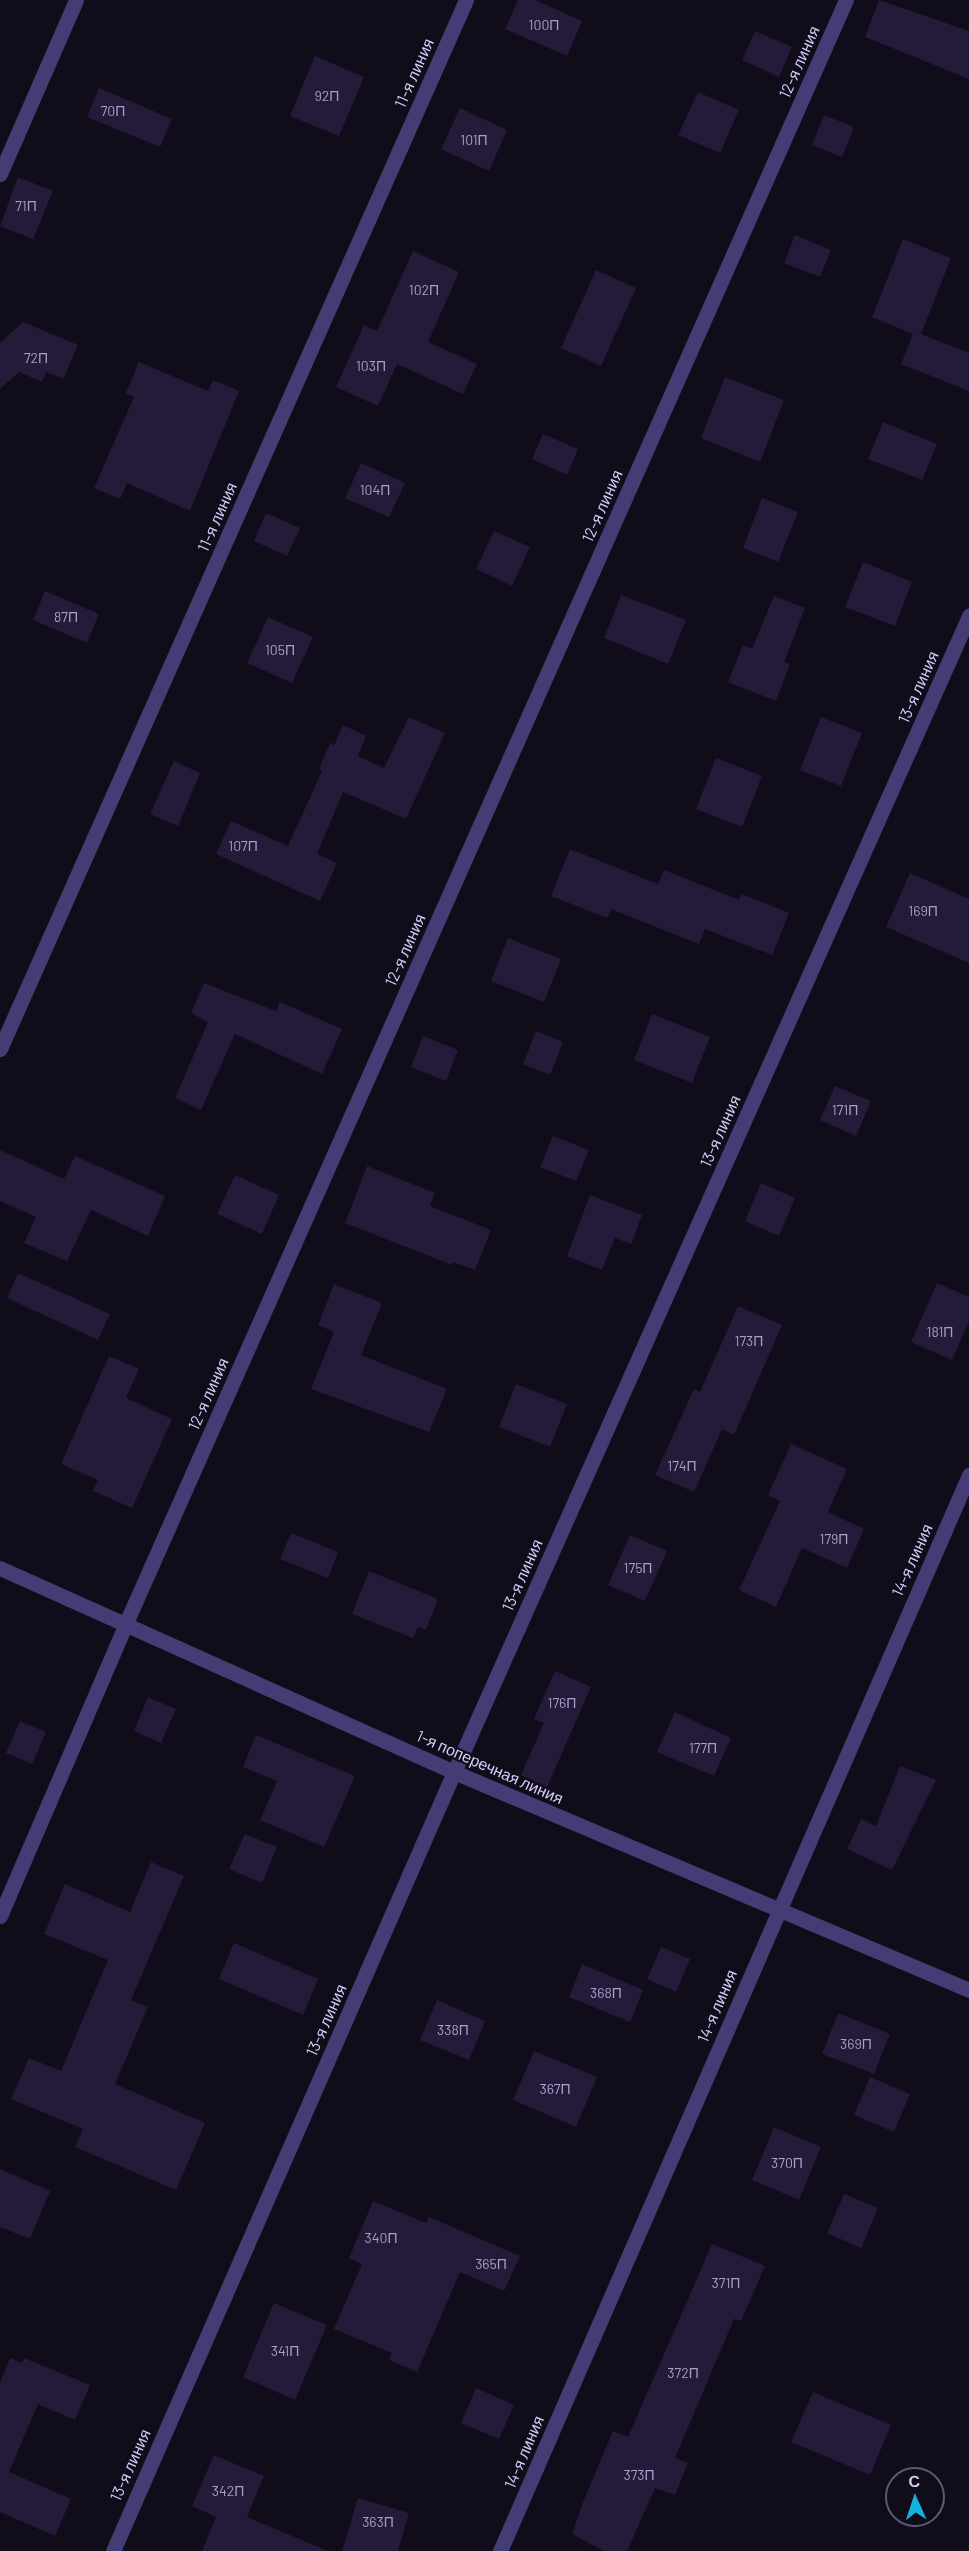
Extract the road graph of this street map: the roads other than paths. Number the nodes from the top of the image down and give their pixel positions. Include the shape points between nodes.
1 (76, 0) edge
2 (466, 0) edge
3 (846, 0) edge
4 (0, 174) edge
5 (969, 616) edge
6 (0, 1049) edge
7 (969, 1475) edge
8 (0, 1568) edge
9 (126, 1623) junction
10 (454, 1772) junction
11 (777, 1911) junction
12 (0, 1916) edge
13 (969, 1990) edge
14 (113, 2551) edge
15 (500, 2551) edge

1 - 4 street
2 - 6 street, 11-я линия
3 - 9 street, 12-я линия
5 - 10 street, 13-я линия
7 - 11 street, 14-я линия
8 - 9 street, 1-я поперечная линия
9 - 10 street, 1-я поперечная линия
9 - 12 street, 12-я линия
10 - 11 street, 1-я поперечная линия
10 - 14 street, 13-я линия
11 - 13 street, 1-я поперечная линия
11 - 15 street, 14-я линия

